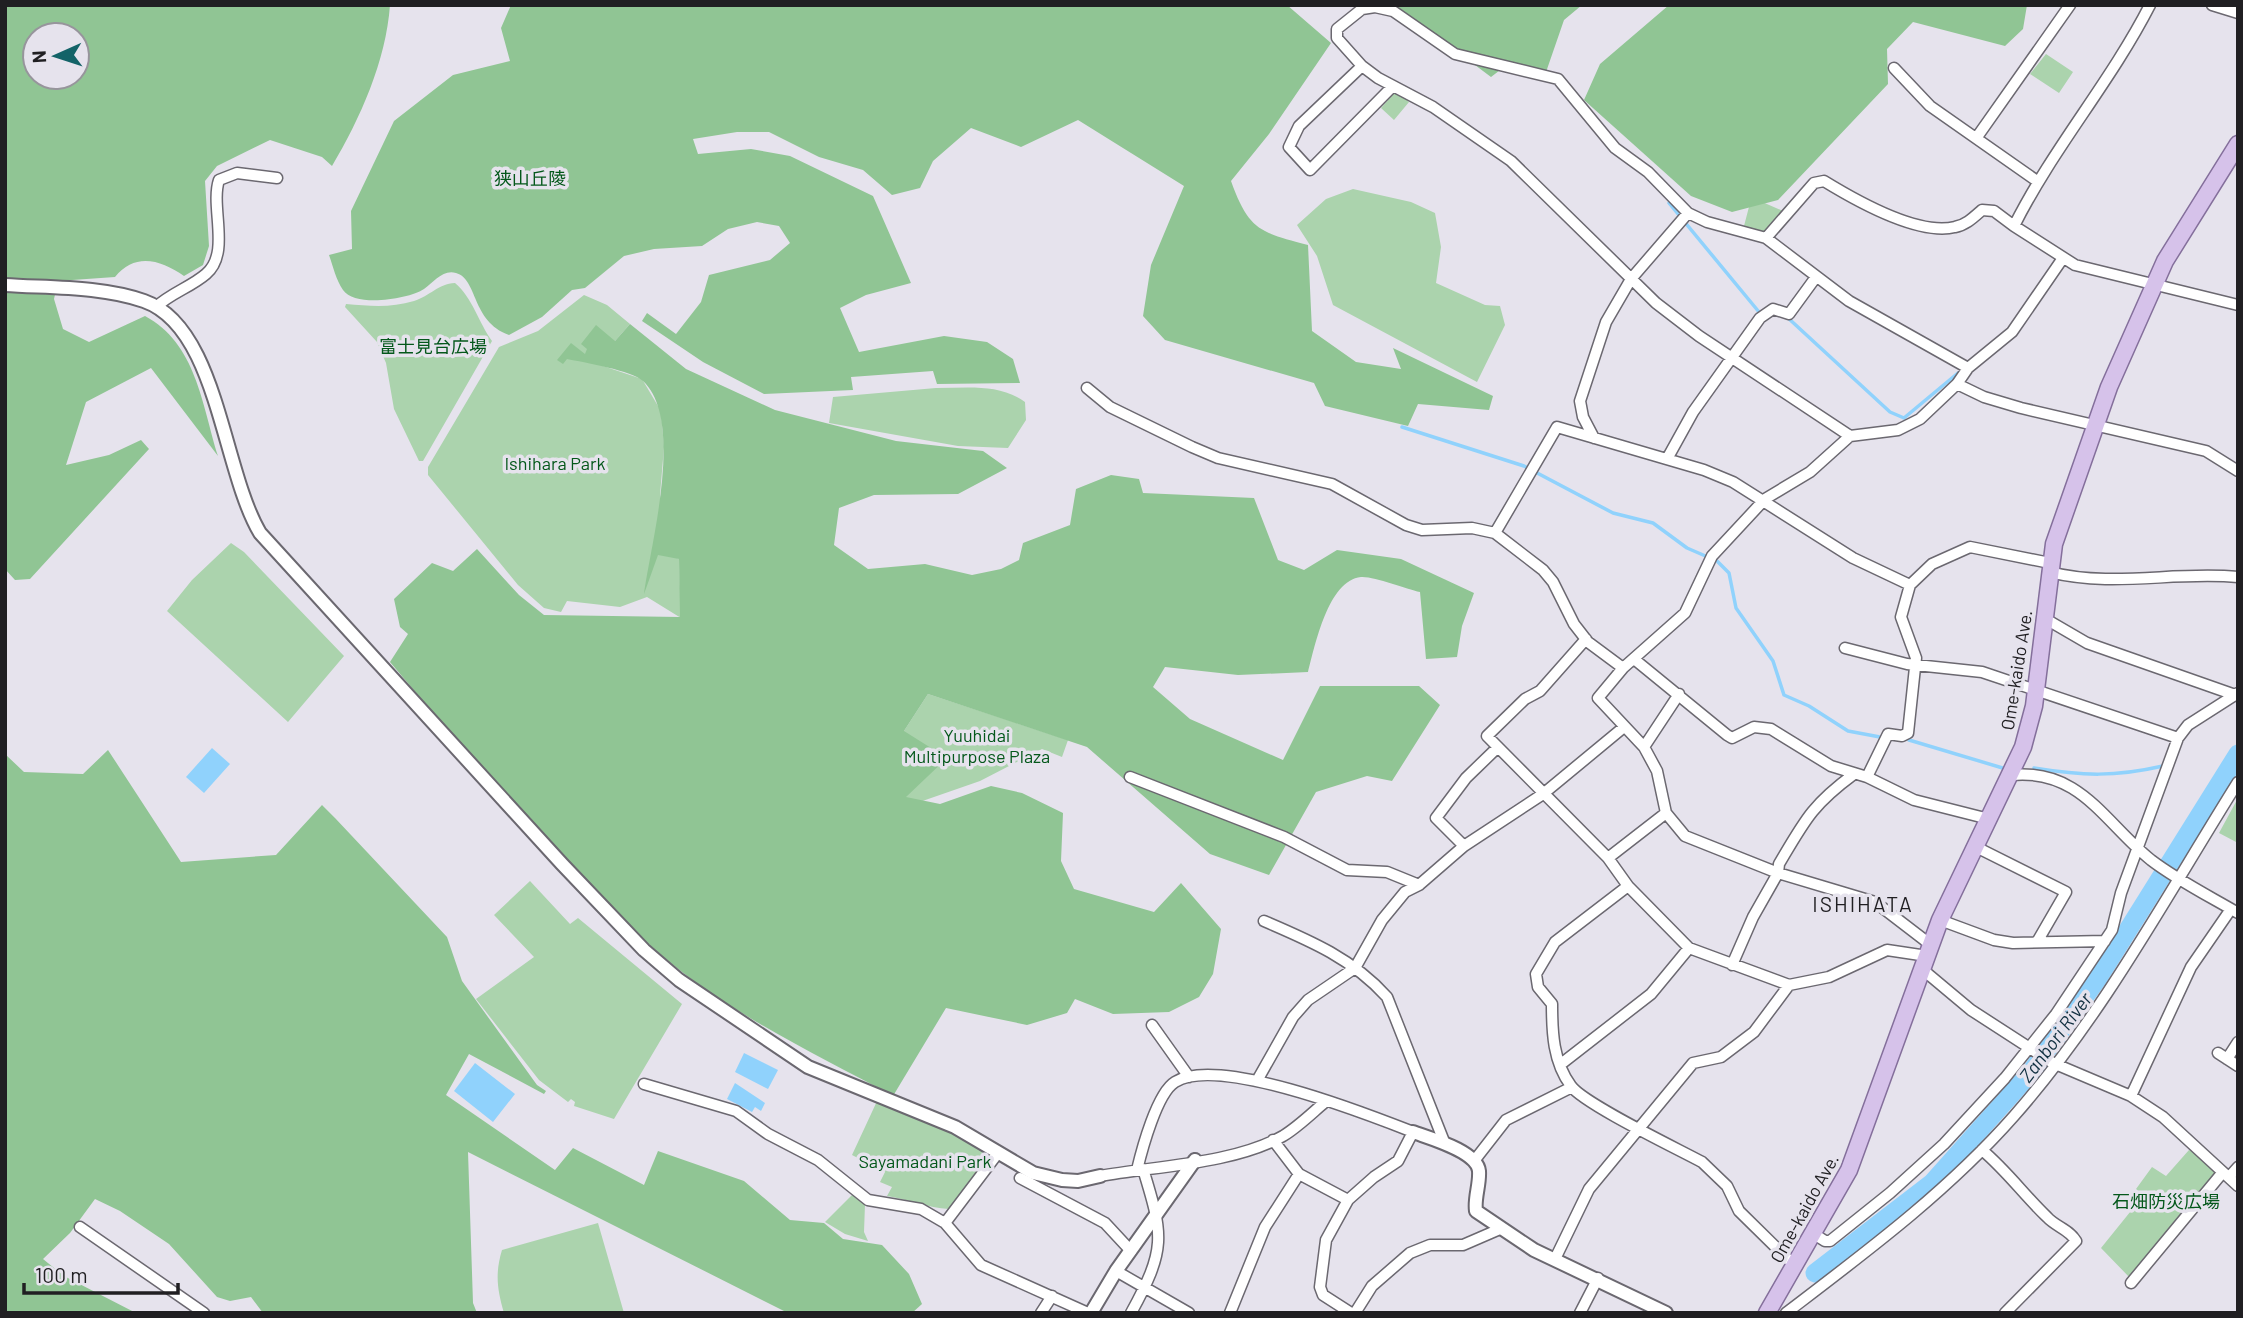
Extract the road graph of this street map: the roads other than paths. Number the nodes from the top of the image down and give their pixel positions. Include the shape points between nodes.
1 (2070, 5) edge
2 (2150, 5) edge
3 (2212, 5) edge
4 (2238, 13) edge
5 (1362, 66) junction
6 (1894, 68) dead end
7 (1393, 86) junction
8 (1977, 137) junction
9 (2238, 145) edge
10 (277, 178) dead end
11 (2036, 181) junction
12 (1688, 213) junction
13 (2014, 226) junction
14 (1766, 239) junction
15 (2063, 258) junction
16 (1816, 277) junction
17 (1631, 279) junction
18 (5, 285) edge
19 (2155, 285) junction
20 (2238, 305) edge
21 (156, 307) junction
22 (1732, 357) junction
23 (1968, 368) junction
24 (1957, 384) junction
25 (1087, 387) dead end
26 (2096, 425) junction
27 (1850, 436) junction
28 (1594, 438) junction
29 (1667, 459) junction
30 (2238, 471) edge
31 (1765, 499) junction
32 (1495, 533) junction
33 (2050, 567) junction
34 (2238, 577) edge
35 (1910, 585) junction
36 (2044, 618) junction
37 (1586, 639) junction
38 (1845, 648) dead end
39 (1634, 659) junction
40 (1916, 663) junction
41 (1623, 668) junction
42 (2036, 692) junction
43 (1679, 694) junction
44 (2237, 695) edge
45 (1624, 727) junction
46 (2178, 738) junction
47 (1498, 747) junction
48 (1644, 747) junction
49 (1854, 774) junction
50 (2011, 775) junction
51 (1130, 777) dead end
52 (1867, 777) junction
53 (2238, 782) edge
54 (1543, 794) junction
55 (1665, 813) junction
56 (1989, 819) junction
57 (1464, 846) junction
58 (1976, 847) junction
59 (2138, 849) junction
60 (1608, 858) junction
61 (1778, 873) junction
62 (2177, 876) junction
63 (1419, 885) junction
64 (1628, 886) junction
65 (2234, 911) edge
66 (1940, 920) junction
67 (1264, 921) dead end
68 (2105, 941) junction
69 (2037, 942) junction
70 (1689, 948) junction
71 (1927, 957) junction
72 (1732, 965) junction
73 (1355, 968) junction
74 (1789, 985) junction
75 (1152, 1024) dead end
76 (2238, 1042) edge
77 (2031, 1049) junction
78 (2055, 1063) junction
79 (1561, 1064) junction
80 (2238, 1066) edge
81 (1189, 1077) junction
82 (1258, 1079) junction
83 (644, 1084) dead end
84 (1572, 1087) junction
85 (2131, 1096) junction
86 (1325, 1102) junction
87 (1639, 1128) junction
88 (1413, 1132) junction
89 (1273, 1140) junction
90 (1445, 1144) junction
91 (1982, 1150) junction
92 (998, 1153) junction
93 (1195, 1160) junction
94 (1474, 1161) junction
95 (2238, 1167) edge
96 (1140, 1169) junction
97 (1299, 1174) junction
98 (2226, 1175) junction
99 (1100, 1176) joint
100 (1020, 1178) dead end
101 (2238, 1186) edge
102 (1348, 1200) junction
103 (1157, 1216) junction
104 (945, 1223) junction
105 (80, 1227) dead end
106 (1500, 1229) junction
107 (1814, 1234) junction
108 (1131, 1251) junction
109 (1555, 1259) junction
110 (1795, 1266) junction
111 (1116, 1271) junction
112 (1598, 1278) junction
113 (2131, 1283) dead end
114 (1145, 1287) junction
115 (1052, 1296) junction
116 (1357, 1312) edge
117 (204, 1313) edge
118 (1041, 1313) edge
119 (1090, 1313) edge
120 (1131, 1313) edge
121 (1189, 1313) edge
122 (1230, 1313) edge
123 (1580, 1313) edge
124 (1665, 1313) edge
125 (1767, 1313) edge
126 (1786, 1313) edge
127 (2005, 1313) edge

1 - 8 street
2 - 11 street via 2126,52
3 - 4 street
5 - 7 street
5 - 7 street via 1299,126 1289,147 1310,170
5 - 12 street via 1337,38 1337,30 1362,9 1375,7 1393,11 1455,54 1558,79 1615,148 1648,172
6 - 8 street via 1930,106
7 - 17 street via 1433,107 1511,161
8 - 11 street
9 - 19 main road, Ome-kaido Ave. via 2168,256
10 - 21 street via 237,173 219,180 214,199 218,240 212,267
11 - 13 street
12 - 14 street
12 - 17 street
13 - 14 street via 1994,211 1982,210 1955,228 1938,229 1871,209 1824,181 1814,183
13 - 15 street
14 - 16 street
15 - 19 street via 2107,275
15 - 23 street via 2012,332
16 - 22 street via 1789,314 1773,309 1760,318
16 - 23 street via 1849,301
17 - 22 street via 1666,311
17 - 28 street via 1606,322 1580,401
18 - 21 street via 121,296
19 - 20 street
19 - 26 main road, Ome-kaido Ave.
21 - 92 street via 181,327 197,350 236,479 260,533 636,942 679,980 808,1066 955,1127
22 - 27 street
22 - 29 street
23 - 24 street
24 - 26 street via 2003,403
24 - 27 street via 1911,424 1877,435
25 - 32 street via 1110,407 1218,458 1332,484 1422,530 1472,528
26 - 30 street via 2206,451
26 - 33 main road, Ome-kaido Ave. via 2055,539
27 - 31 street via 1810,472
28 - 29 street
28 - 32 street via 1557,427
29 - 31 street via 1723,478
31 - 35 street via 1825,541
31 - 39 street via 1709,560 1685,612
32 - 37 street via 1548,576
33 - 34 street via 2080,579 2116,582 2197,574
33 - 35 street via 1969,547 1932,564
33 - 36 main road, Ome-kaido Ave.
35 - 40 street via 1901,617
36 - 42 main road, Ome-kaido Ave.
36 - 44 street via 2087,643
37 - 41 street
37 - 47 street via 1540,691 1525,699 1487,736
38 - 40 street
39 - 41 street
39 - 43 street
40 - 42 street via 1982,672
40 - 52 street via 1908,733 1888,734
41 - 45 street via 1598,698
42 - 46 street
42 - 50 main road, Ome-kaido Ave.
43 - 48 street
43 - 49 street via 1727,735 1754,727 1771,729 1830,766
44 - 46 street via 2188,725
45 - 48 street
45 - 54 street
46 - 59 street
47 - 54 street
47 - 57 street via 1466,778 1436,818
48 - 55 street via 1657,771
49 - 52 street
49 - 61 street via 1811,811
50 - 56 main road, Ome-kaido Ave.
50 - 59 street via 2044,775 2082,793
51 - 63 street via 1284,837 1347,870 1387,872
52 - 56 street via 1914,800
53 - 62 street
54 - 57 street
54 - 60 street
55 - 60 street
55 - 61 street via 1685,836
56 - 58 main road, Ome-kaido Ave.
57 - 63 street
58 - 66 main road, Ome-kaido Ave.
58 - 69 street via 2066,892
59 - 62 street
59 - 68 street
60 - 64 street
61 - 71 street via 1875,902
61 - 72 street
62 - 65 street
62 - 78 street via 2089,1021
63 - 73 street via 1405,892 1382,920
64 - 70 street
64 - 79 street via 1555,942 1536,974 1538,987 1552,1003 1552,1040
65 - 85 street via 2191,967
66 - 69 street via 1994,940
66 - 71 main road, Ome-kaido Ave.
67 - 73 street via 1333,951
68 - 69 street
68 - 77 street
70 - 72 street
70 - 79 street via 1651,994
71 - 74 street via 1887,950 1829,977
71 - 77 street via 1971,1010
71 - 107 main road, Ome-kaido Ave. via 1855,1156
72 - 74 street
73 - 82 street via 1308,1000 1293,1017
73 - 90 street via 1387,997
74 - 87 street via 1754,1032 1721,1057 1693,1063
75 - 81 street
76 - 80 street via 2223,1056
77 - 78 street
77 - 107 street via 1962,1126 1890,1193 1830,1241
78 - 85 street
78 - 91 street
79 - 84 street
81 - 82 street
81 - 96 street via 1167,1090 1152,1123
82 - 86 street
83 - 104 street via 736,1111 818,1160 868,1200 921,1209
84 - 87 street
84 - 94 street via 1506,1120
85 - 98 street via 2163,1117
86 - 88 street
86 - 89 street
87 - 109 street via 1589,1189
87 - 110 street via 1715,1173 1740,1210
88 - 90 street
88 - 102 street via 1398,1161
89 - 93 street
89 - 97 street
90 - 94 street
91 - 126 street via 1917,1211
91 - 127 street via 2076,1241
92 - 99 street via 1047,1178 1078,1181
92 - 104 street
93 - 96 street
93 - 103 street
94 - 106 street via 1479,1173 1476,1211
95 - 98 street
96 - 99 street
96 - 103 street
97 - 102 street
97 - 122 street via 1265,1227
98 - 101 street
98 - 113 street
100 - 108 street via 1105,1223
102 - 116 street via 1326,1240 1320,1287 1323,1295
103 - 108 street
103 - 114 street via 1160,1245
104 - 115 street via 981,1265
105 - 117 street
106 - 109 street
106 - 116 street via 1463,1245 1430,1245 1410,1253 1373,1286
107 - 110 main road, Ome-kaido Ave.
108 - 111 street
109 - 112 street
110 - 125 main road, Ome-kaido Ave.
111 - 114 street
111 - 119 street
112 - 123 street
112 - 124 street
114 - 120 street
114 - 121 street
115 - 118 street
115 - 119 street

